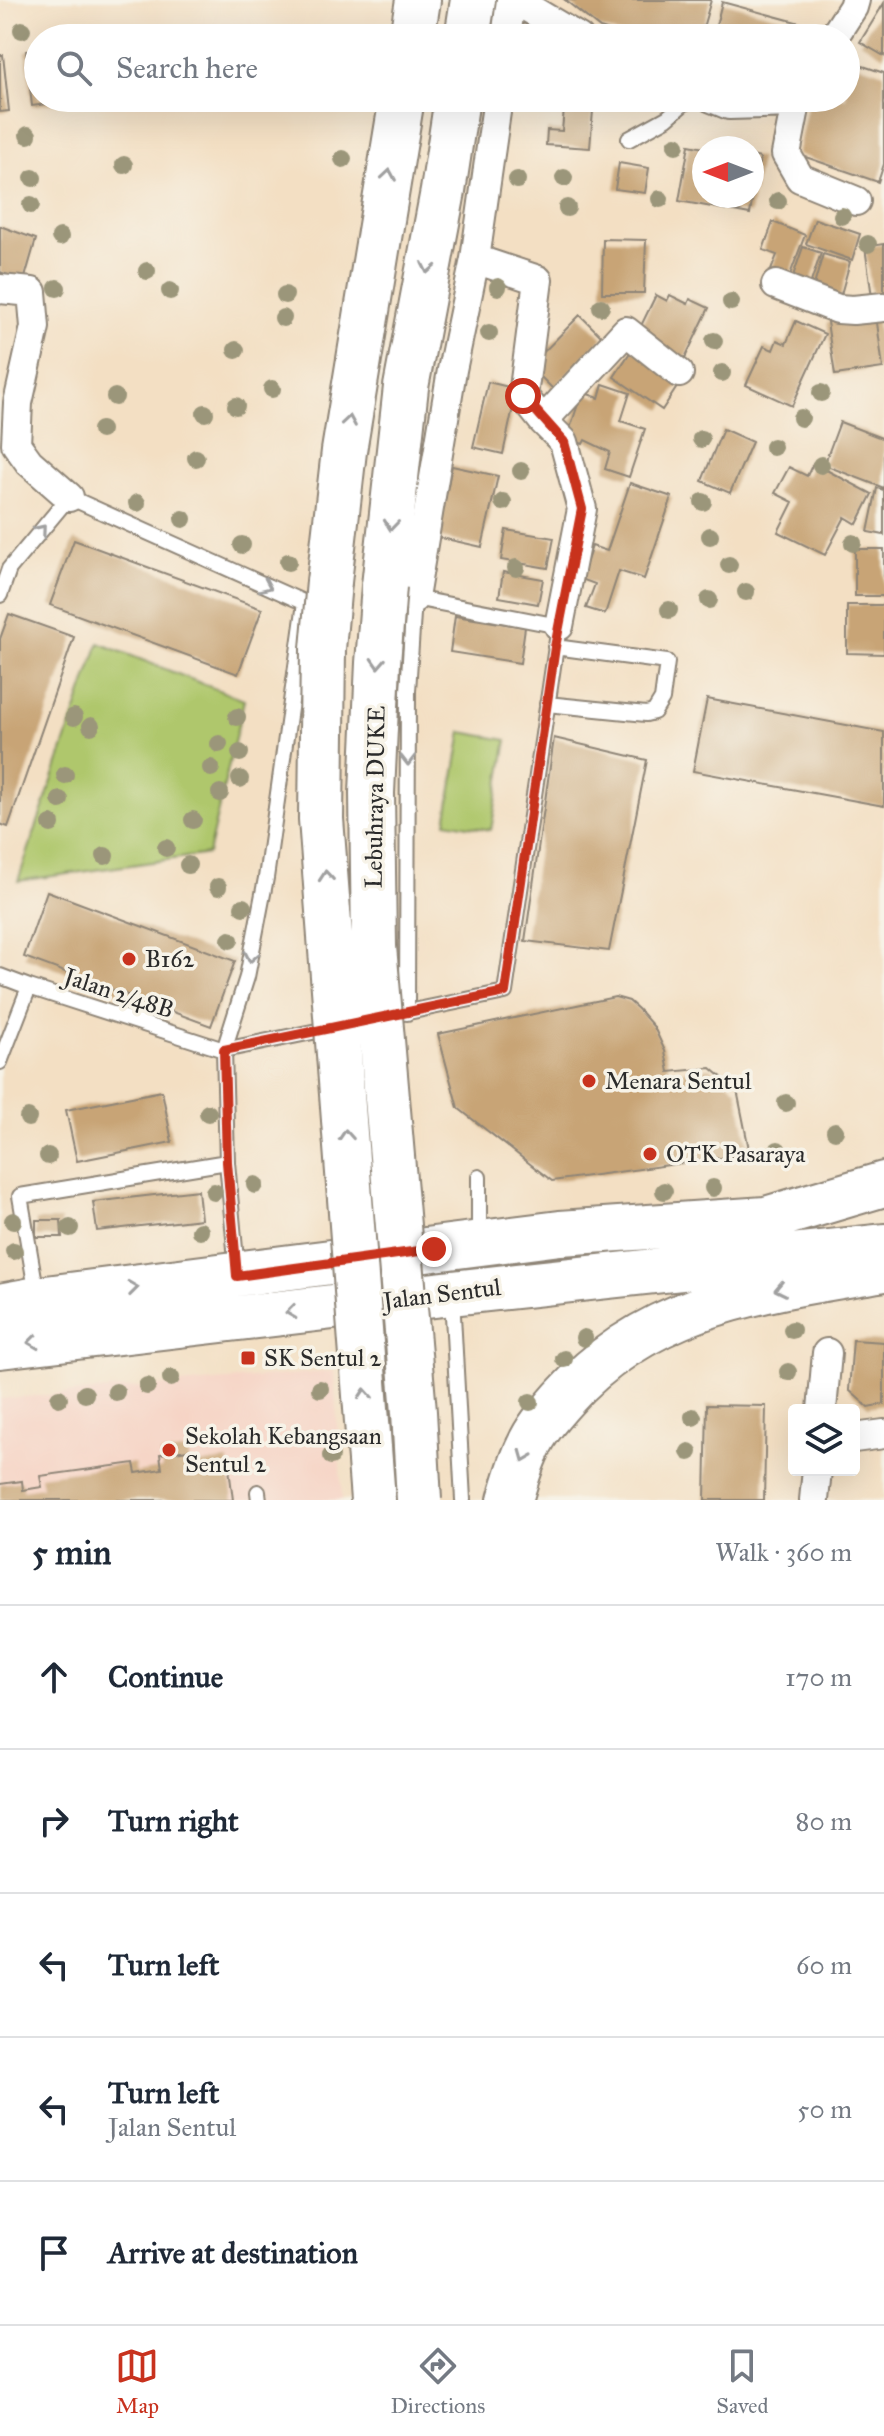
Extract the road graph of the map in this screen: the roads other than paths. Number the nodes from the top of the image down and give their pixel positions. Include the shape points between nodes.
1 (418, 0) edge
2 (855, 0) edge
3 (484, 6) edge
4 (414, 24) edge
5 (496, 24) edge
6 (537, 24) edge
7 (842, 24) edge
8 (400, 112) edge
9 (455, 112) edge
10 (496, 112) edge
11 (674, 112) edge
12 (793, 112) edge
13 (629, 139) dead end
14 (856, 201) dead end
15 (475, 259) junction
16 (776, 285) dead end
17 (0, 289) edge
18 (884, 307) edge
19 (679, 373) dead end
20 (543, 421) junction
21 (69, 497) junction
22 (399, 592) junction
23 (0, 595) edge
24 (557, 636) junction
25 (547, 704) junction
26 (0, 976) edge
27 (29, 987) junction
28 (407, 1013) junction
29 (224, 1050) junction
30 (0, 1062) edge
31 (884, 1153) edge
32 (227, 1162) junction
33 (479, 1177) dead end
34 (884, 1184) edge
35 (884, 1224) edge
36 (544, 1236) junction
37 (479, 1244) junction
38 (884, 1246) edge
39 (884, 1269) edge
40 (237, 1276) junction
41 (535, 1283) junction
42 (452, 1293) junction
43 (19, 1303) edge
44 (0, 1346) edge
45 (827, 1353) dead end
46 (823, 1404) edge
47 (884, 1434) edge
48 (860, 1437) edge
49 (816, 1476) edge
50 (373, 1500) edge
51 (419, 1500) edge
52 (463, 1500) edge
53 (510, 1500) edge
54 (814, 1500) edge

1 - 4 main road
2 - 7 street
3 - 5 street
3 - 6 street
50 -> 8 main road, Lebuhraya DUKE, bridge via 321,819 323,649 344,451
9 -> 22 main road, Lebuhraya DUKE via 406,387
10 - 15 street
11 - 13 lane
12 - 14 street via 786,154 800,178
15 - 20 street via 538,280 523,396
15 - 22 street
16 - 18 street via 838,309
17 - 21 street via 32,292 35,327 18,403 16,444
19 - 20 street via 626,331
20 - 24 street via 564,442 582,509
23 -> 21 lane via 9,569
21 -> 29 lane via 305,603 266,878 247,977
22 - 24 lane
22 -> 28 lane via 408,691
22 -> 51 main road, Lebuhraya DUKE, bridge via 378,663 372,793 374,947
24 - 25 lane
24 - 25 lane via 667,662 662,699 654,712 646,714
25 - 28 lane via 505,992
26 - 27 lane, Jalan 2/48B
27 - 29 lane, Jalan 2/48B
27 - 30 lane
28 - 29 lane
29 - 32 lane
31 - 36 main road, Jalan Sentul via 770,1193
32 - 40 lane
32 - 43 lane via 20,1196
33 - 37 lane
34 - 36 main road via 766,1219
35 - 41 main road
36 - 37 main road, Jalan Sentul
37 - 40 main road, Jalan Sentul
38 - 41 main road, Jalan Sentul
39 -> 53 main road via 710,1304 633,1339 598,1364 548,1416 527,1448
43 -> 40 main road, Jalan Sentul
41 - 42 main road, Jalan Sentul
42 -> 44 main road, Jalan Sentul
42 - 52 lane
45 - 46 street
47 - 48 street
49 - 54 street

